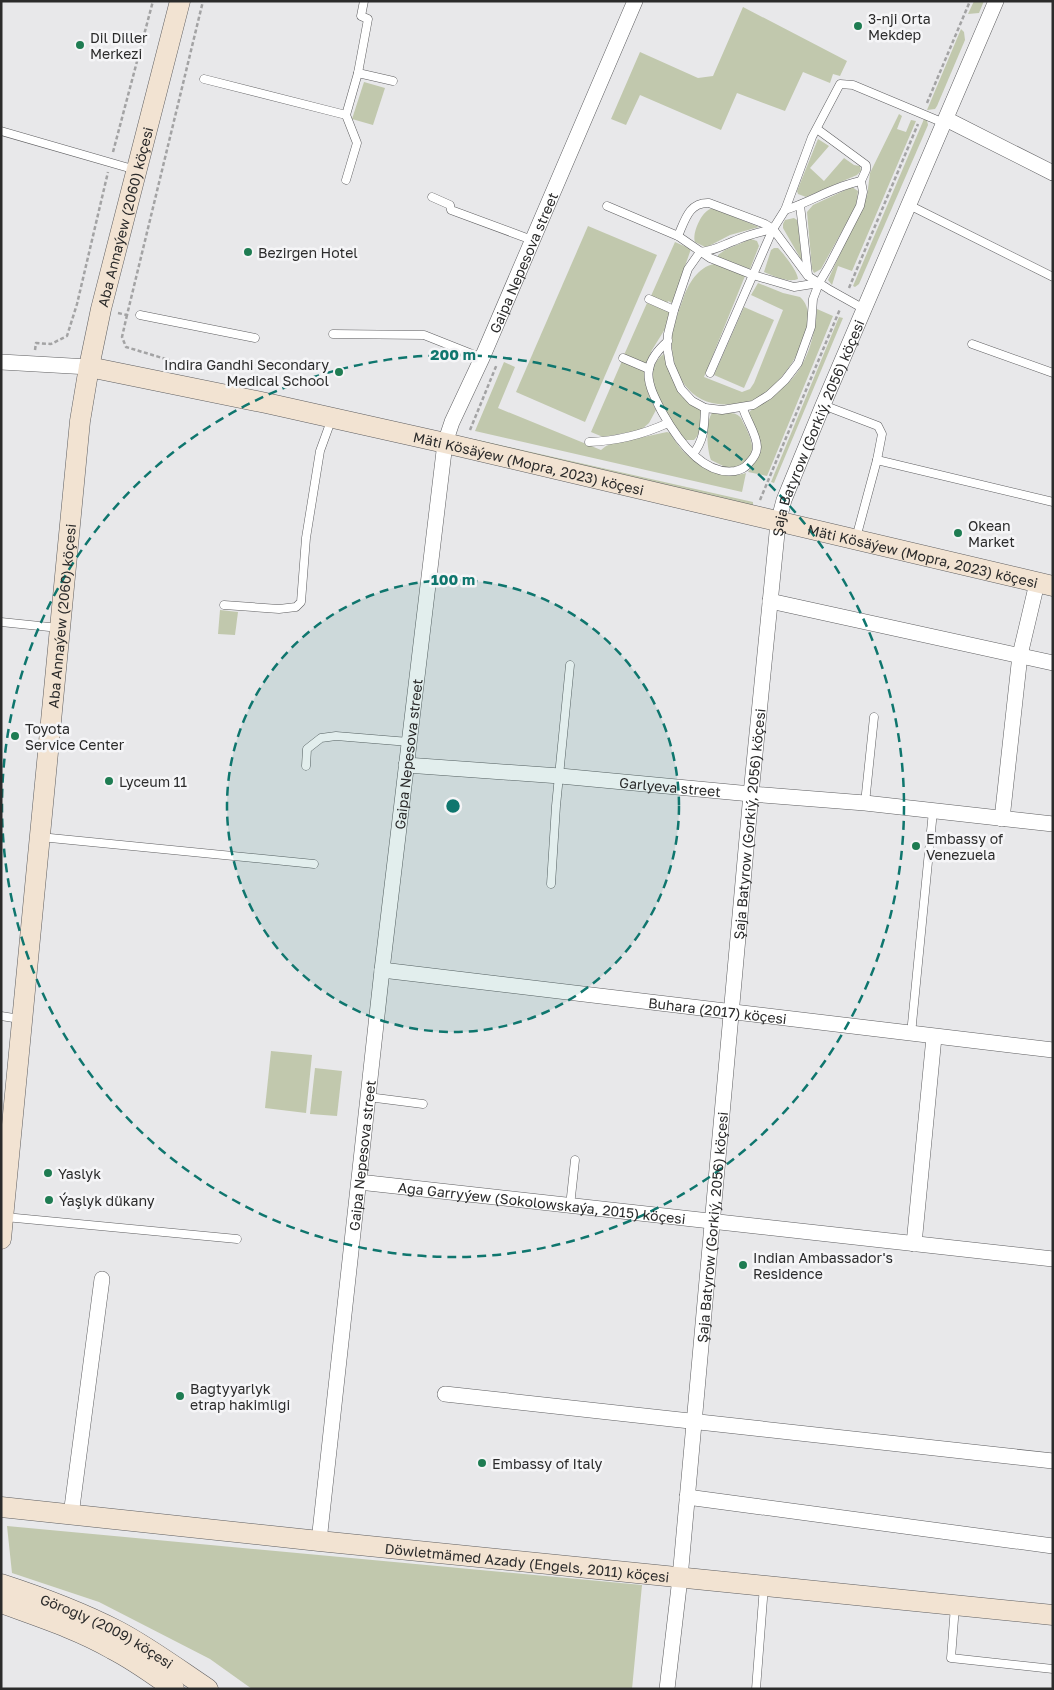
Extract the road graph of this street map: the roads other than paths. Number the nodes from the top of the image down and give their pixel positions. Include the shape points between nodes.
1 (180, 1) edge
2 (364, 1) edge
3 (635, 1) edge
4 (996, 1) edge
5 (358, 73) junction
6 (204, 79) dead end
7 (393, 81) dead end
8 (346, 115) junction
9 (945, 121) junction
10 (817, 129) junction
11 (1, 132) edge
12 (138, 170) junction
13 (1053, 174) edge
14 (346, 180) dead end
15 (862, 181) junction
16 (432, 197) dead end
17 (800, 205) junction
18 (606, 206) dead end
19 (909, 206) junction
20 (784, 210) junction
21 (772, 229) junction
22 (678, 236) junction
23 (532, 240) junction
24 (700, 252) junction
25 (753, 275) junction
26 (808, 276) junction
27 (1053, 277) edge
28 (819, 283) junction
29 (649, 299) dead end
30 (864, 309) junction
31 (674, 310) junction
32 (140, 316) dead end
33 (334, 334) dead end
34 (255, 338) dead end
35 (668, 341) junction
36 (972, 344) dead end
37 (482, 358) junction
38 (623, 358) dead end
39 (1, 362) edge
40 (89, 367) junction
41 (649, 369) junction
42 (710, 373) dead end
43 (1053, 373) edge
44 (823, 406) junction
45 (705, 408) junction
46 (743, 408) junction
47 (332, 418) junction
48 (668, 423) junction
49 (589, 442) dead end
50 (445, 443) junction
51 (693, 454) junction
52 (877, 460) junction
53 (1053, 502) edge
54 (778, 522) junction
55 (855, 540) junction
56 (1045, 584) edge
57 (770, 601) junction
58 (224, 605) dead end
59 (1, 622) edge
60 (61, 628) junction
61 (1020, 655) junction
62 (1053, 662) edge
63 (570, 665) dead end
64 (874, 717) dead end
65 (409, 742) junction
66 (406, 765) junction
67 (306, 766) dead end
68 (560, 776) junction
69 (751, 794) junction
70 (865, 803) junction
71 (933, 811) junction
72 (1002, 819) junction
73 (1053, 824) edge
74 (40, 837) junction
75 (314, 864) dead end
76 (551, 884) dead end
77 (382, 970) junction
78 (732, 1013) junction
79 (1, 1016) edge
80 (22, 1020) junction
81 (911, 1034) junction
82 (934, 1037) junction
83 (1053, 1050) edge
84 (368, 1097) junction
85 (423, 1104) dead end
86 (7, 1123) edge
87 (575, 1160) dead end
88 (359, 1182) junction
89 (4, 1183) edge
90 (570, 1206) junction
91 (3, 1217) junction
92 (712, 1222) junction
93 (1, 1239) edge
94 (237, 1239) dead end
95 (914, 1244) junction
96 (1053, 1259) edge
97 (102, 1279) dead end
98 (445, 1394) dead end
99 (694, 1422) junction
100 (1053, 1461) edge
101 (687, 1497) junction
102 (1, 1507) edge
103 (71, 1514) junction
104 (319, 1541) junction
105 (1053, 1546) edge
106 (680, 1578) junction
107 (1, 1584) edge
108 (764, 1586) junction
109 (1, 1603) edge
110 (955, 1606) junction
111 (1053, 1615) edge
112 (1053, 1669) edge
113 (174, 1689) edge
114 (208, 1689) edge
115 (667, 1689) edge
116 (756, 1689) edge

1 - 12 street, Aba Annaýew (2060) köçesi
2 - 5 lane via 361,16 368,19
3 - 23 street, Gaipa Nepesova street
4 - 9 street, Şaja Batyrow (Gorkiý, 2056) köçesi
5 - 7 lane
5 - 8 lane
6 - 8 lane
8 - 14 lane via 356,143
9 - 10 lane via 853,85 840,84
9 - 13 street
9 - 19 street, Şaja Batyrow (Gorkiý, 2056) köçesi
10 - 15 lane via 866,165
10 - 20 lane
11 - 12 lane
12 - 40 street, Aba Annaýew (2060) köçesi
15 - 17 lane via 844,184
15 - 28 lane via 860,206
16 - 23 lane via 450,205 451,210
17 - 20 lane
17 - 26 lane
18 - 22 lane
19 - 27 lane
19 - 30 street, Şaja Batyrow (Gorkiý, 2056) köçesi
20 - 21 lane
21 - 22 lane via 709,202 702,202 688,211
21 - 24 lane
21 - 25 lane
21 - 26 lane
22 - 24 lane
23 - 37 street, Gaipa Nepesova street
24 - 25 lane
24 - 31 lane via 688,269
25 - 28 lane via 794,287
25 - 42 lane
26 - 28 lane
28 - 30 lane
28 - 46 lane via 813,299 811,327 798,363 769,395
29 - 31 lane
30 - 44 street, Şaja Batyrow (Gorkiý, 2056) köçesi
31 - 35 lane
32 - 34 lane
33 - 37 lane via 424,335
35 - 41 lane via 659,349
35 - 45 lane via 670,364 682,389 692,401
36 - 43 lane
37 - 50 street, Gaipa Nepesova street
38 - 41 lane
39 - 40 street, Mäti Kösäýew (Mopra, 2023) köçesi
40 - 47 street, Mäti Kösäýew (Mopra, 2023) köçesi
40 - 60 street, Aba Annaýew (2060) köçesi via 80,421
41 - 48 lane via 656,401
44 - 52 lane via 878,426 882,434
44 - 54 street, Şaja Batyrow (Gorkiý, 2056) köçesi
45 - 46 lane
45 - 51 lane via 704,432
46 - 51 lane via 757,446 747,466 725,471
47 - 50 street, Mäti Kösäýew (Mopra, 2023) köçesi
47 - 58 lane via 320,451 306,538 301,602 296,607 279,609
48 - 49 lane via 644,433
48 - 51 lane
50 - 54 street, Mäti Kösäýew (Mopra, 2023) köçesi
50 - 65 street, Gaipa Nepesova street
52 - 53 lane
52 - 55 lane
54 - 55 street, Mäti Kösäýew (Mopra, 2023) köçesi
54 - 57 street, Şaja Batyrow (Gorkiý, 2056) köçesi
55 - 56 street, Mäti Kösäýew (Mopra, 2023) köçesi
56 - 61 street
57 - 61 street
57 - 69 street, Şaja Batyrow (Gorkiý, 2056) köçesi
59 - 60 lane
60 - 74 street, Aba Annaýew (2060) köçesi
61 - 62 street
61 - 72 street
63 - 68 lane
64 - 70 lane
65 - 66 street, Gaipa Nepesova street
65 - 67 lane via 336,736 321,738 308,749
66 - 68 street, Garlyeva street
66 - 77 street, Gaipa Nepesova street
68 - 69 street, Garlyeva street
68 - 76 lane
69 - 70 street, Garlyeva street
69 - 78 street, Şaja Batyrow (Gorkiý, 2056) köçesi
70 - 71 street, Garlyeva street
71 - 72 street, Garlyeva street
71 - 81 lane
72 - 73 street, Garlyeva street
74 - 75 lane
74 - 80 street, Aba Annaýew (2060) köçesi
77 - 78 street, Buhara (2017) köçesi
77 - 84 street, Gaipa Nepesova street
78 - 81 street, Buhara (2017) köçesi
78 - 92 street, Şaja Batyrow (Gorkiý, 2056) köçesi
79 - 80 lane
80 - 86 street, Aba Annaýew (2060) köçesi
81 - 82 street, Buhara (2017) köçesi
82 - 83 street, Buhara (2017) köçesi
82 - 95 street
84 - 85 lane
84 - 88 street, Gaipa Nepesova street
86 - 89 street, Aba Annaýew (2060) köçesi
87 - 90 lane
88 - 90 street, Aga Garryýew (Sokolowskaýa, 2015) köçesi
88 - 104 street, Gaipa Nepesova street
89 - 91 street, Aba Annaýew (2060) köçesi
90 - 92 street, Aga Garryýew (Sokolowskaýa, 2015) köçesi
91 - 93 street, Aba Annaýew (2060) köçesi
91 - 94 lane
92 - 95 street, Aga Garryýew (Sokolowskaýa, 2015) köçesi
92 - 99 street, Şaja Batyrow (Gorkiý, 2056) köçesi
95 - 96 street, Aga Garryýew (Sokolowskaýa, 2015) köçesi
97 - 103 street
98 - 99 street
99 - 100 street
99 - 101 street, Şaja Batyrow (Gorkiý, 2056) köçesi
101 - 105 street
101 - 106 street, Şaja Batyrow (Gorkiý, 2056) köçesi
102 - 103 street, Döwletmämed Azady (Engels, 2011) köçesi
103 - 104 street, Döwletmämed Azady (Engels, 2011) köçesi
104 - 106 street, Döwletmämed Azady (Engels, 2011) köçesi
106 - 108 street, Döwletmämed Azady (Engels, 2011) köçesi
106 - 115 street, Şaja Batyrow (Gorkiý, 2056) köçesi
107 - 114 street, Görogly (2009) köçesi via 61,1605 118,1631
108 - 110 street, Döwletmämed Azady (Engels, 2011) köçesi
108 - 116 lane
109 - 113 street, Görogly (2009) köçesi via 112,1648
110 - 111 street, Döwletmämed Azady (Engels, 2011) köçesi
110 - 112 lane via 951,1658

